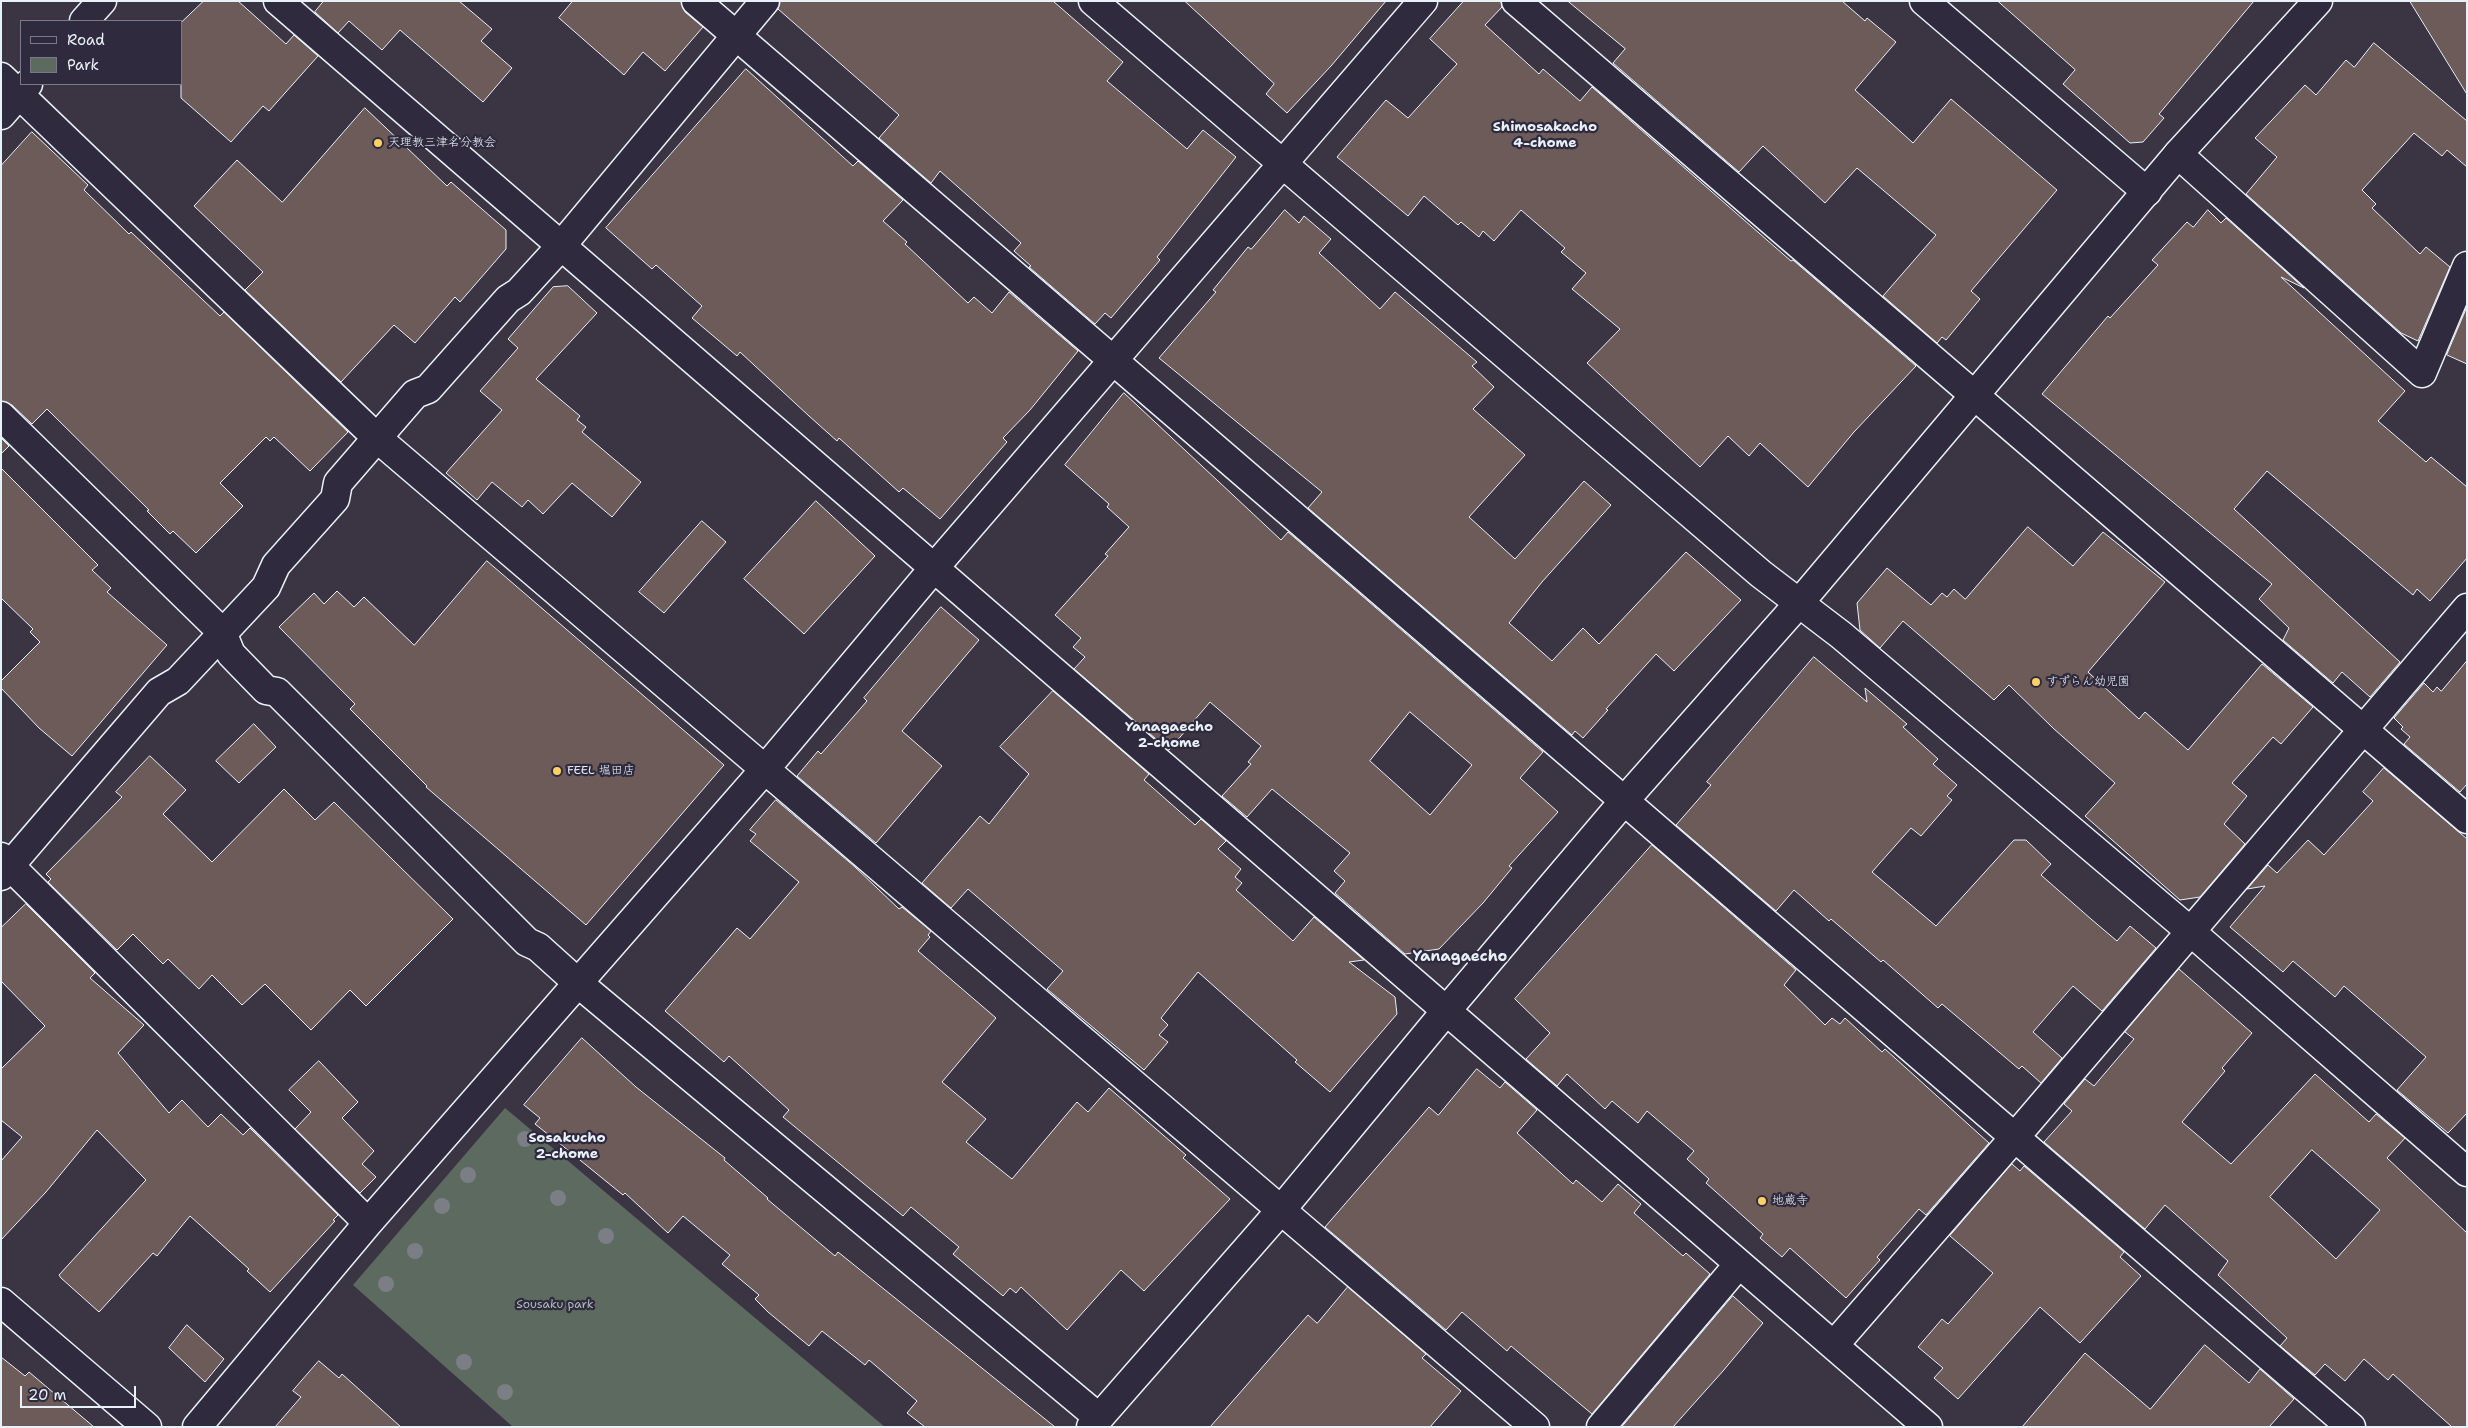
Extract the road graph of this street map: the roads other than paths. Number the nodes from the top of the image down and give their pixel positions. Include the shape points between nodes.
1 (102, 1) edge
2 (278, 1) edge
3 (696, 1) edge
4 (765, 1) edge
5 (1093, 1) edge
6 (1423, 1) edge
7 (1516, 1) edge
8 (1924, 1) edge
9 (2318, 1) edge
10 (85, 20) edge
11 (735, 35) junction
12 (16, 85) edge
13 (1, 115) edge
14 (2178, 154) junction
15 (1282, 164) junction
16 (2147, 192) junction
17 (561, 246) junction
18 (2467, 266) edge
19 (1114, 361) junction
20 (1975, 397) junction
21 (1, 416) edge
22 (377, 438) junction
23 (934, 568) junction
24 (1800, 602) junction
25 (2467, 608) edge
26 (222, 632) junction
27 (2362, 729) junction
28 (766, 768) junction
29 (1624, 801) junction
30 (2467, 819) edge
31 (4, 866) edge
32 (2190, 931) junction
33 (578, 983) junction
34 (1446, 1010) junction
35 (2015, 1138) junction
36 (2467, 1172) edge
37 (1281, 1210) junction
38 (368, 1223) junction
39 (1740, 1264) junction
40 (1, 1302) edge
41 (1834, 1345) junction
42 (1099, 1424) edge
43 (147, 1427) edge
44 (197, 1427) edge
45 (1535, 1427) edge
46 (1601, 1427) edge
47 (1928, 1427) edge
48 (2351, 1427) edge

1 - 10 street
2 - 17 street
3 - 11 street
4 - 11 street
5 - 15 street
6 - 15 street
7 - 20 street
8 - 16 street
9 - 14 street
11 - 17 street
11 - 19 street
12 - 13 street
12 - 22 street
14 - 16 street
14 - 18 street via 2422,373
15 - 19 street
15 - 24 street via 1761,574
16 - 20 street
17 - 22 street via 519,292 508,299 428,389 414,394
17 - 23 street
19 - 23 street
19 - 29 street
20 - 24 street
20 - 27 street
21 - 26 street
22 - 26 street via 338,483 335,499 276,565 266,587
22 - 28 street
23 - 28 street
23 - 34 street
24 - 29 street
24 - 32 street
25 - 27 street
26 - 31 street via 178,681 159,692
26 - 33 street via 231,654 266,690 277,692 527,942 538,947
27 - 30 street
27 - 32 street
28 - 33 street
28 - 37 street
29 - 34 street
29 - 35 street
31 - 38 street
32 - 35 street
32 - 36 street
33 - 38 street
33 - 42 street
34 - 37 street
34 - 39 street
35 - 41 street
35 - 48 street
37 - 42 street
37 - 45 street
38 - 44 street
39 - 41 street
39 - 46 street
40 - 43 street
41 - 47 street

